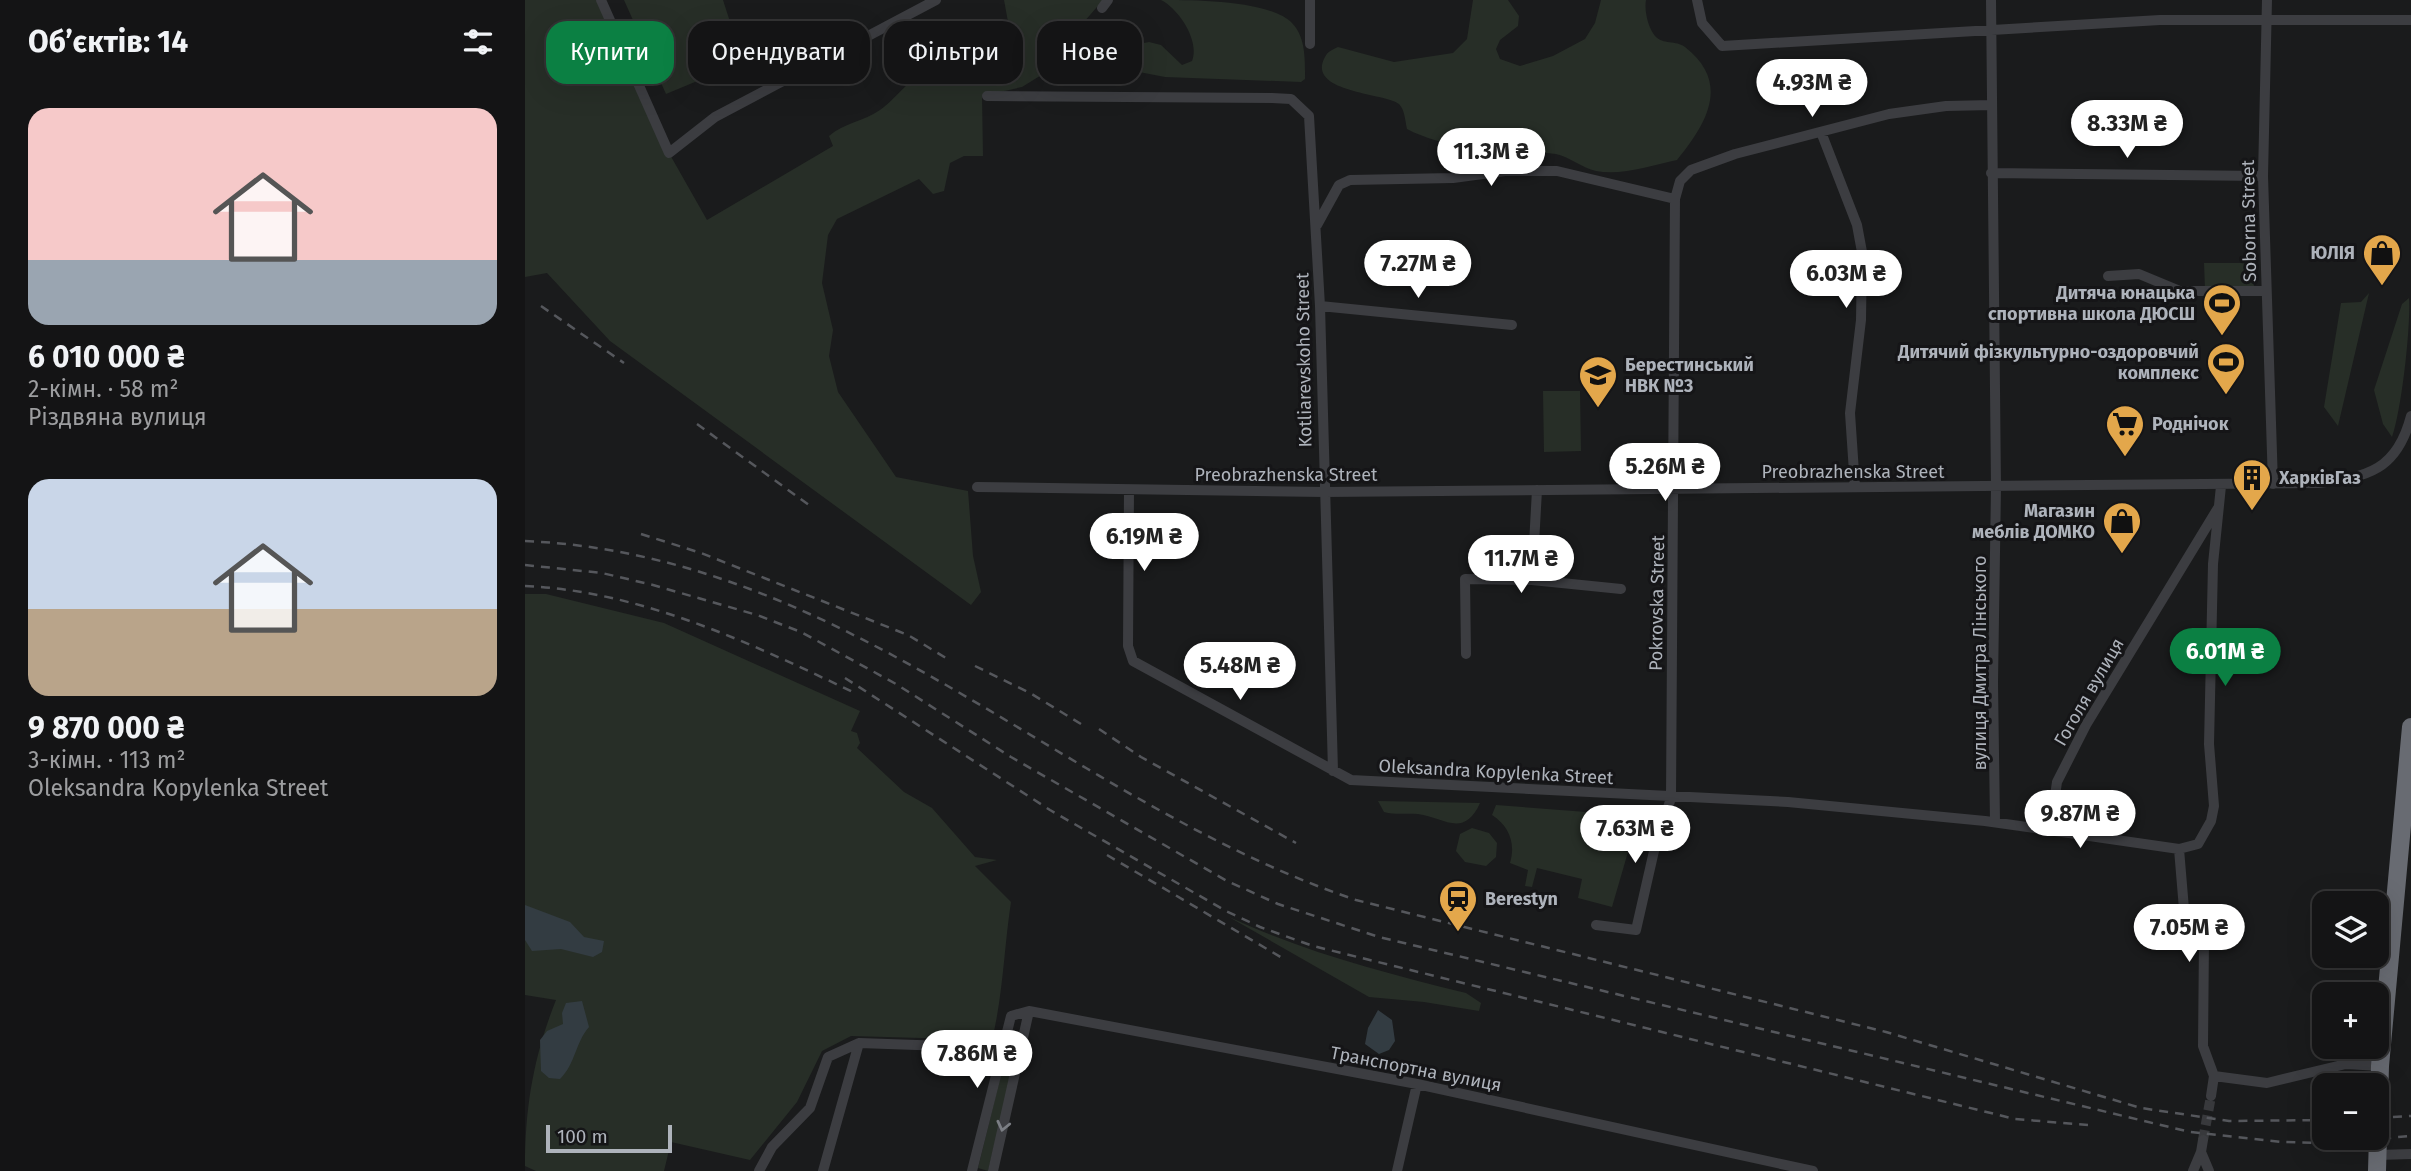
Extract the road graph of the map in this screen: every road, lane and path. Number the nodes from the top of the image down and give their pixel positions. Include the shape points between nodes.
1 (601, 0) edge
2 (936, 0) edge
3 (1310, 0) edge
4 (1697, 0) edge
5 (1991, 0) edge
6 (2266, 0) edge
7 (2266, 19) junction
8 (2411, 20) edge
9 (1991, 29) junction
10 (1310, 44) dead end
11 (987, 96) dead end
12 (1992, 105) junction
13 (1821, 132) junction
14 (1991, 173) junction
15 (2263, 176) junction
16 (1675, 199) junction
17 (1316, 226) junction
18 (2108, 276) dead end
19 (2266, 291) junction
20 (1320, 306) junction
21 (1512, 325) dead end
22 (2411, 416) edge
23 (2273, 484) junction
24 (2221, 486) junction
25 (977, 487) dead end
26 (1855, 487) junction
27 (1996, 487) junction
28 (1674, 488) junction
29 (1129, 490) junction
30 (1537, 490) junction
31 (1324, 492) junction
32 (2220, 505) junction
33 (1532, 580) junction
34 (1621, 589) dead end
35 (1466, 654) dead end
36 (2411, 727) edge
37 (1333, 771) junction
38 (1671, 797) junction
39 (1995, 822) junction
40 (2050, 830) junction
41 (2179, 849) junction
42 (1596, 925) dead end
43 (1030, 1012) junction
44 (859, 1043) junction
45 (1004, 1048) junction
46 (2380, 1066) junction
47 (2214, 1076) junction
48 (1416, 1084) junction
49 (2211, 1096) tunnel mouth
50 (2203, 1140) tunnel mouth
51 (2201, 1152) junction
52 (2411, 1154) edge
53 (1760, 1159) junction
54 (2377, 1163) edge
55 (759, 1171) edge
56 (823, 1171) edge
57 (973, 1171) edge
58 (993, 1171) edge
59 (1397, 1171) edge
60 (1757, 1171) edge
61 (1813, 1171) edge
62 (2193, 1171) edge
63 (2209, 1171) edge

1 - 2 street via 669,153 715,117
3 - 10 street
4 - 9 street via 1702,23 1722,46
5 - 9 street, вулиця Дмитра Лінського
6 - 7 street, Soborna Street
7 - 8 street
7 - 9 street
7 - 15 street, Soborna Street
9 - 12 street, вулиця Дмитра Лінського
11 - 17 street, Kotliarevskoho Street via 1290,99 1309,116
12 - 13 street via 1889,114
12 - 14 street, вулиця Дмитра Лінського
13 - 16 street via 1735,153 1691,170 1680,181
13 - 26 street via 1863,252 1850,413
14 - 15 street
14 - 27 street, вулиця Дмитра Лінського
15 - 19 street, Soborna Street
16 - 17 street via 1557,171 1350,180 1339,186
16 - 28 street, Pokrovska Street
17 - 20 street, Kotliarevskoho Street
18 - 19 street via 2140,274 2180,291
19 - 23 street, Soborna Street
20 - 21 street
20 - 31 street, Kotliarevskoho Street
22 - 23 street, Preobrazhenska Street via 2403,442 2372,472 2350,479
23 - 24 street, Preobrazhenska Street
24 - 27 street, Preobrazhenska Street
24 - 32 street
25 - 29 street, Preobrazhenska Street
26 - 27 street, Preobrazhenska Street
26 - 28 street, Preobrazhenska Street
27 - 39 street, вулиця Дмитра Лінського
28 - 30 street, Preobrazhenska Street
28 - 38 street, Pokrovska Street
29 - 31 street, Preobrazhenska Street
29 - 37 street, Oleksandra Kopylenka Street via 1128,646 1133,661
30 - 31 street, Preobrazhenska Street
30 - 33 street
31 - 37 street, Kotliarevskoho Street
32 - 40 street, Гоголя вулиця via 2086,726 2057,782
32 - 41 street via 2213,564 2209,744 2214,806 2198,844
33 - 34 street
33 - 35 street via 1465,579
36 - 46 highway
37 - 38 street, Oleksandra Kopylenka Street via 1351,780
38 - 39 street, Oleksandra Kopylenka Street via 1788,802
38 - 42 street, Pokrovska Street via 1636,930
39 - 40 street, Oleksandra Kopylenka Street
40 - 41 street, Oleksandra Kopylenka Street
41 - 47 street via 2185,909 2204,940 2203,1046
43 - 45 street, Транспортна вулиця via 1010,1016
43 - 48 street, Транспортна вулиця
43 -> 58 street
44 - 45 street
44 - 55 street via 828,1057 810,1108 772,1147
44 - 56 street
45 - 57 street
46 - 47 street via 2346,1064 2267,1083
46 - 54 highway
47 - 49 street
48 - 53 street, Транспортна вулиця
48 - 59 street
50 - 51 street
51 - 62 street
51 - 63 street
52 - 54 street
53 - 60 street
53 - 61 street, Транспортна вулиця

